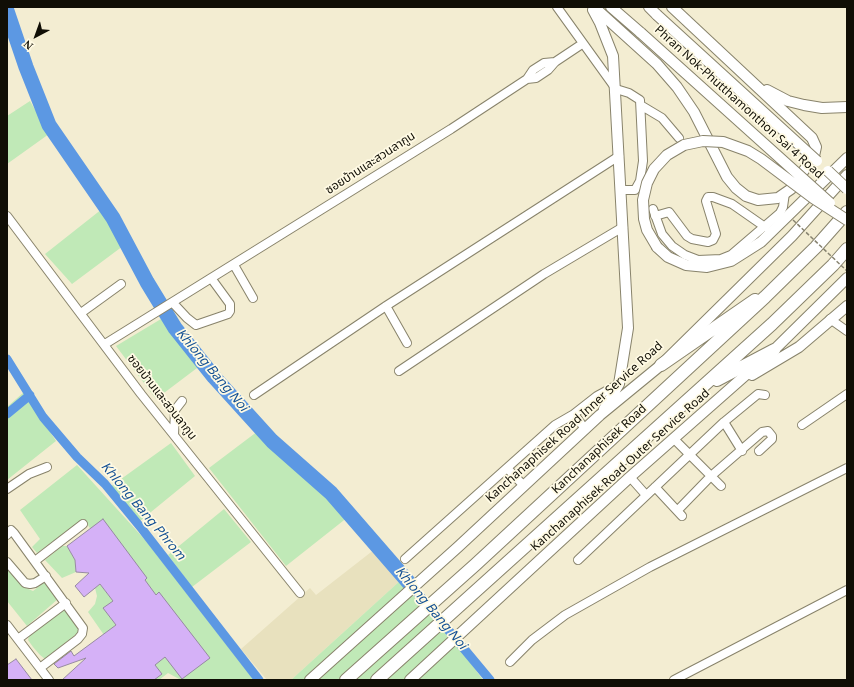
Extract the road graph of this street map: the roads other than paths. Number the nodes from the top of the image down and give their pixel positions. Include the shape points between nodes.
1 (557, 7) edge
2 (591, 7) edge
3 (594, 7) edge
4 (611, 7) edge
5 (649, 7) edge
6 (672, 7) edge
7 (582, 44) junction
8 (748, 79) junction
9 (616, 89) junction
10 (642, 106) junction
11 (847, 107) edge
12 (679, 138) dead end
13 (619, 156) junction
14 (847, 158) edge
15 (828, 171) junction
16 (847, 175) edge
17 (847, 184) edge
18 (847, 189) edge
19 (621, 190) junction
20 (785, 194) junction
21 (847, 212) edge
22 (7, 216) edge
23 (847, 219) edge
24 (623, 227) junction
25 (765, 227) junction
26 (847, 249) edge
27 (234, 265) junction
28 (211, 278) junction
29 (847, 278) edge
30 (121, 284) dead end
31 (765, 297) junction
32 (253, 298) dead end
33 (170, 305) junction
34 (386, 306) junction
35 (847, 306) edge
36 (81, 313) junction
37 (830, 319) junction
38 (847, 331) edge
39 (406, 343) dead end
40 (105, 344) junction
41 (774, 350) junction
42 (660, 365) junction
43 (399, 370) dead end
44 (619, 384) junction
45 (731, 388) junction
46 (701, 389) junction
47 (847, 394) edge
48 (254, 395) dead end
49 (765, 395) dead end
50 (182, 401) dead end
51 (574, 414) junction
52 (600, 415) junction
53 (724, 422) junction
54 (802, 425) dead end
55 (585, 429) junction
56 (174, 435) junction
57 (675, 440) junction
58 (742, 451) junction
59 (759, 451) dead end
60 (689, 454) junction
61 (47, 466) dead end
62 (508, 468) junction
63 (847, 468) edge
64 (630, 477) junction
65 (710, 477) junction
66 (524, 486) junction
67 (721, 486) dead end
68 (655, 487) junction
69 (7, 489) edge
70 (646, 495) junction
71 (83, 524) dead end
72 (7, 535) edge
73 (405, 559) dead end
74 (578, 560) dead end
75 (35, 561) junction
76 (7, 562) edge
77 (46, 576) junction
78 (847, 590) edge
79 (300, 593) dead end
80 (66, 603) junction
81 (7, 625) edge
82 (18, 639) junction
83 (510, 662) dead end
84 (40, 668) junction
85 (49, 680) edge
86 (310, 680) edge
87 (346, 680) edge
88 (377, 680) edge
89 (410, 680) edge
90 (674, 680) edge

1 - 7 street
2 - 9 main road via 613,56
3 - 20 main road via 657,64 677,87 694,112 727,176 736,188 746,196 758,200 771,200
4 - 23 main road, Phran Nok-Phutthamonthon Sai 4 Road, bridge
5 - 15 main road, Phran Nok-Phutthamonthon Sai 4 Road, bridge
6 - 8 main road
7 - 9 street
7 - 27 street, ซอยบ้านและสวนลากูน via 555,62 544,63 533,70 527,79 451,129
8 - 11 main road via 788,101 822,108
8 - 20 main road via 808,133 815,143 816,152 812,161
9 - 10 street via 635,96
9 - 13 main road
10 - 12 street via 662,118
10 - 19 street via 643,161 640,181 635,190
13 - 19 main road
13 - 34 street
14 - 23 main road, bridge via 761,242 731,261 707,267 686,265 668,257 657,247 644,219 643,200 654,169 667,155 684,145 703,141 723,142 761,159 813,198
15 - 17 main road, bridge
15 - 18 main road, Phran Nok-Phutthamonthon Sai 4 Road, bridge
16 - 42 main road, Kanchanaphisek Road Inner Service Road via 792,236
19 - 24 main road
20 - 25 street via 780,213
21 - 31 highway, Kanchanaphisek Road
22 - 36 street, ซอยบ้านและสวนลากูน
24 - 43 street via 544,274
24 - 44 main road via 628,328
25 - 25 street via 732,204 714,197 708,197 706,201 716,234 713,240 708,242 688,236 669,212 654,213 662,234 672,246 698,260 721,259 731,255
26 - 46 highway, Kanchanaphisek Road via 833,266
27 - 28 street, ซอยบ้านและสวนลากูน
27 - 32 street
28 - 33 street, ซอยบ้านและสวนลากูน
28 - 33 street via 230,304 228,314 196,325
29 - 41 main road, Kanchanaphisek Road Outer Service Road
30 - 36 street
31 - 42 highway via 747,304
31 - 87 highway, Kanchanaphisek Road via 475,565
33 - 40 street, ซอยบ้านและสวนลากูน
34 - 39 street
34 - 48 street
35 - 37 main road
36 - 40 street, ซอยบ้านและสวนลากูน
37 - 38 street
37 - 45 main road via 794,350
40 - 56 street, ซอยบ้านและสวนลากูน
41 - 45 main road, Kanchanaphisek Road Outer Service Road
41 - 46 highway
42 - 52 main road, Kanchanaphisek Road Inner Service Road
44 - 51 street
44 - 52 main road
45 - 57 main road, Kanchanaphisek Road Outer Service Road
46 - 88 highway, Kanchanaphisek Road
47 - 54 street
49 - 53 street via 758,394
50 - 56 street via 175,410
51 - 55 street
51 - 62 street via 555,425
52 - 55 main road, Kanchanaphisek Road Inner Service Road
53 - 58 street
53 - 60 street
55 - 66 main road, Kanchanaphisek Road Inner Service Road
56 - 79 street, ซอยบ้านและสวนลากูน
57 - 60 street
57 - 64 main road, Kanchanaphisek Road Outer Service Road
58 - 59 street via 762,432 768,431 772,439
58 - 65 street
60 - 65 street
60 - 68 street
61 - 69 street via 29,474
62 - 66 street
62 - 73 street
63 - 83 street via 650,567 565,615 532,640
64 - 70 street
64 - 89 main road, Kanchanaphisek Road Outer Service Road
65 - 67 street
65 - 68 street via 680,513
66 - 86 main road, Kanchanaphisek Road Inner Service Road
68 - 70 street
70 - 74 street
71 - 75 street
72 - 75 street via 11,530
75 - 77 street
76 - 77 street via 25,583 35,583
77 - 80 street
78 - 90 street
80 - 82 street
80 - 84 street via 81,623 82,634
81 - 82 street
82 - 84 street
84 - 85 street

